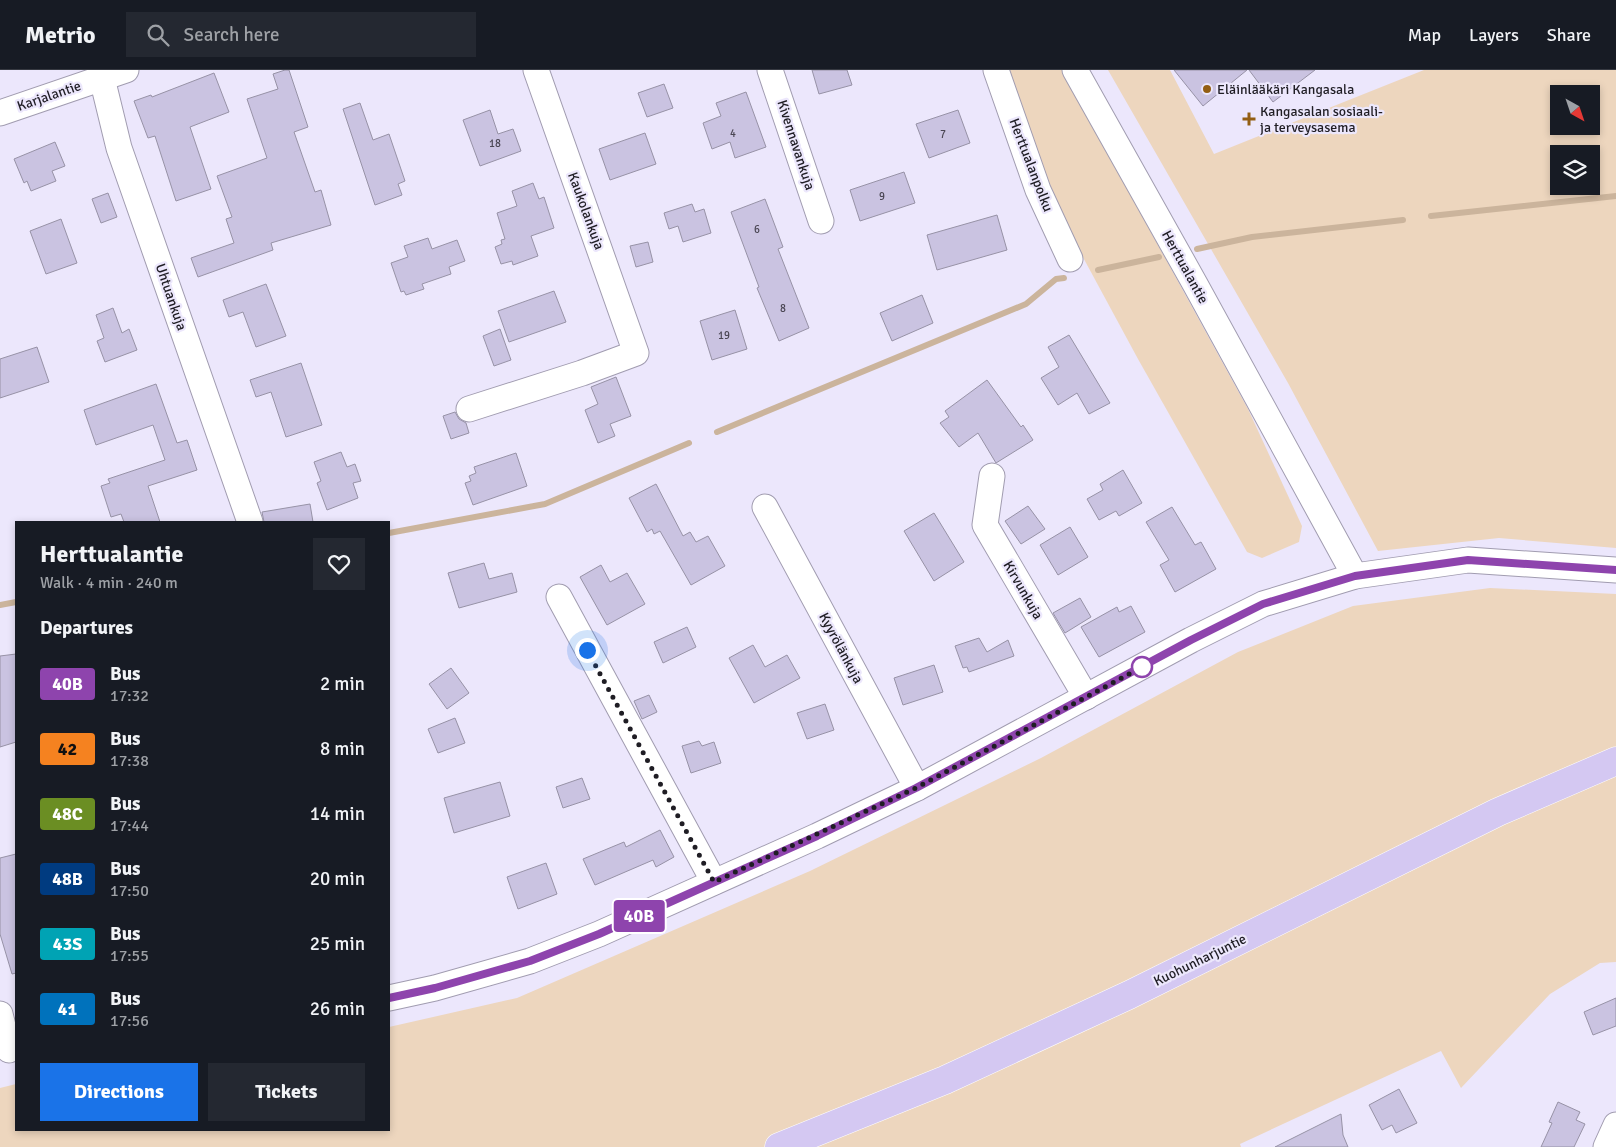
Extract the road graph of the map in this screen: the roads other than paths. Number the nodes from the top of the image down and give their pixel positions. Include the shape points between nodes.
1 (126, 70) edge
2 (536, 70) edge
3 (770, 70) edge
4 (996, 70) edge
5 (1075, 70) edge
6 (101, 74) edge
7 (0, 113) edge
8 (821, 221) dead end
9 (1070, 258) dead end
10 (469, 409) dead end
11 (992, 476) dead end
12 (765, 508) dead end
13 (250, 521) edge
14 (1616, 570) edge
15 (1355, 576) junction
16 (559, 597) dead end
17 (1086, 697) junction
18 (1616, 761) edge
19 (916, 788) junction
20 (714, 882) junction
21 (390, 998) edge
22 (0, 1014) edge
23 (8, 1051) edge
24 (1616, 1125) edge
25 (779, 1147) edge
26 (1606, 1147) edge

1 - 6 street, Karjalantie
2 - 10 street, Kaukolankuja via 636,353 582,374
3 - 8 street, Kivennavankuja
4 - 9 street, Herttualanpolku via 1038,190
5 - 15 street, Herttualantie
6 - 7 street, Karjalantie
6 - 13 street, Uhtuankuja via 119,148
11 - 17 street, Kirvunkuja via 985,525
12 - 19 street, Kyyrölänkuja
14 - 15 street via 1468,560
15 - 17 street via 1263,604
16 - 20 street
17 - 19 street
18 - 25 main road, Kuohunharjuntie via 1498,812 1129,995 963,1072
19 - 20 street
20 - 21 street via 530,961
22 - 23 street
24 - 26 street

